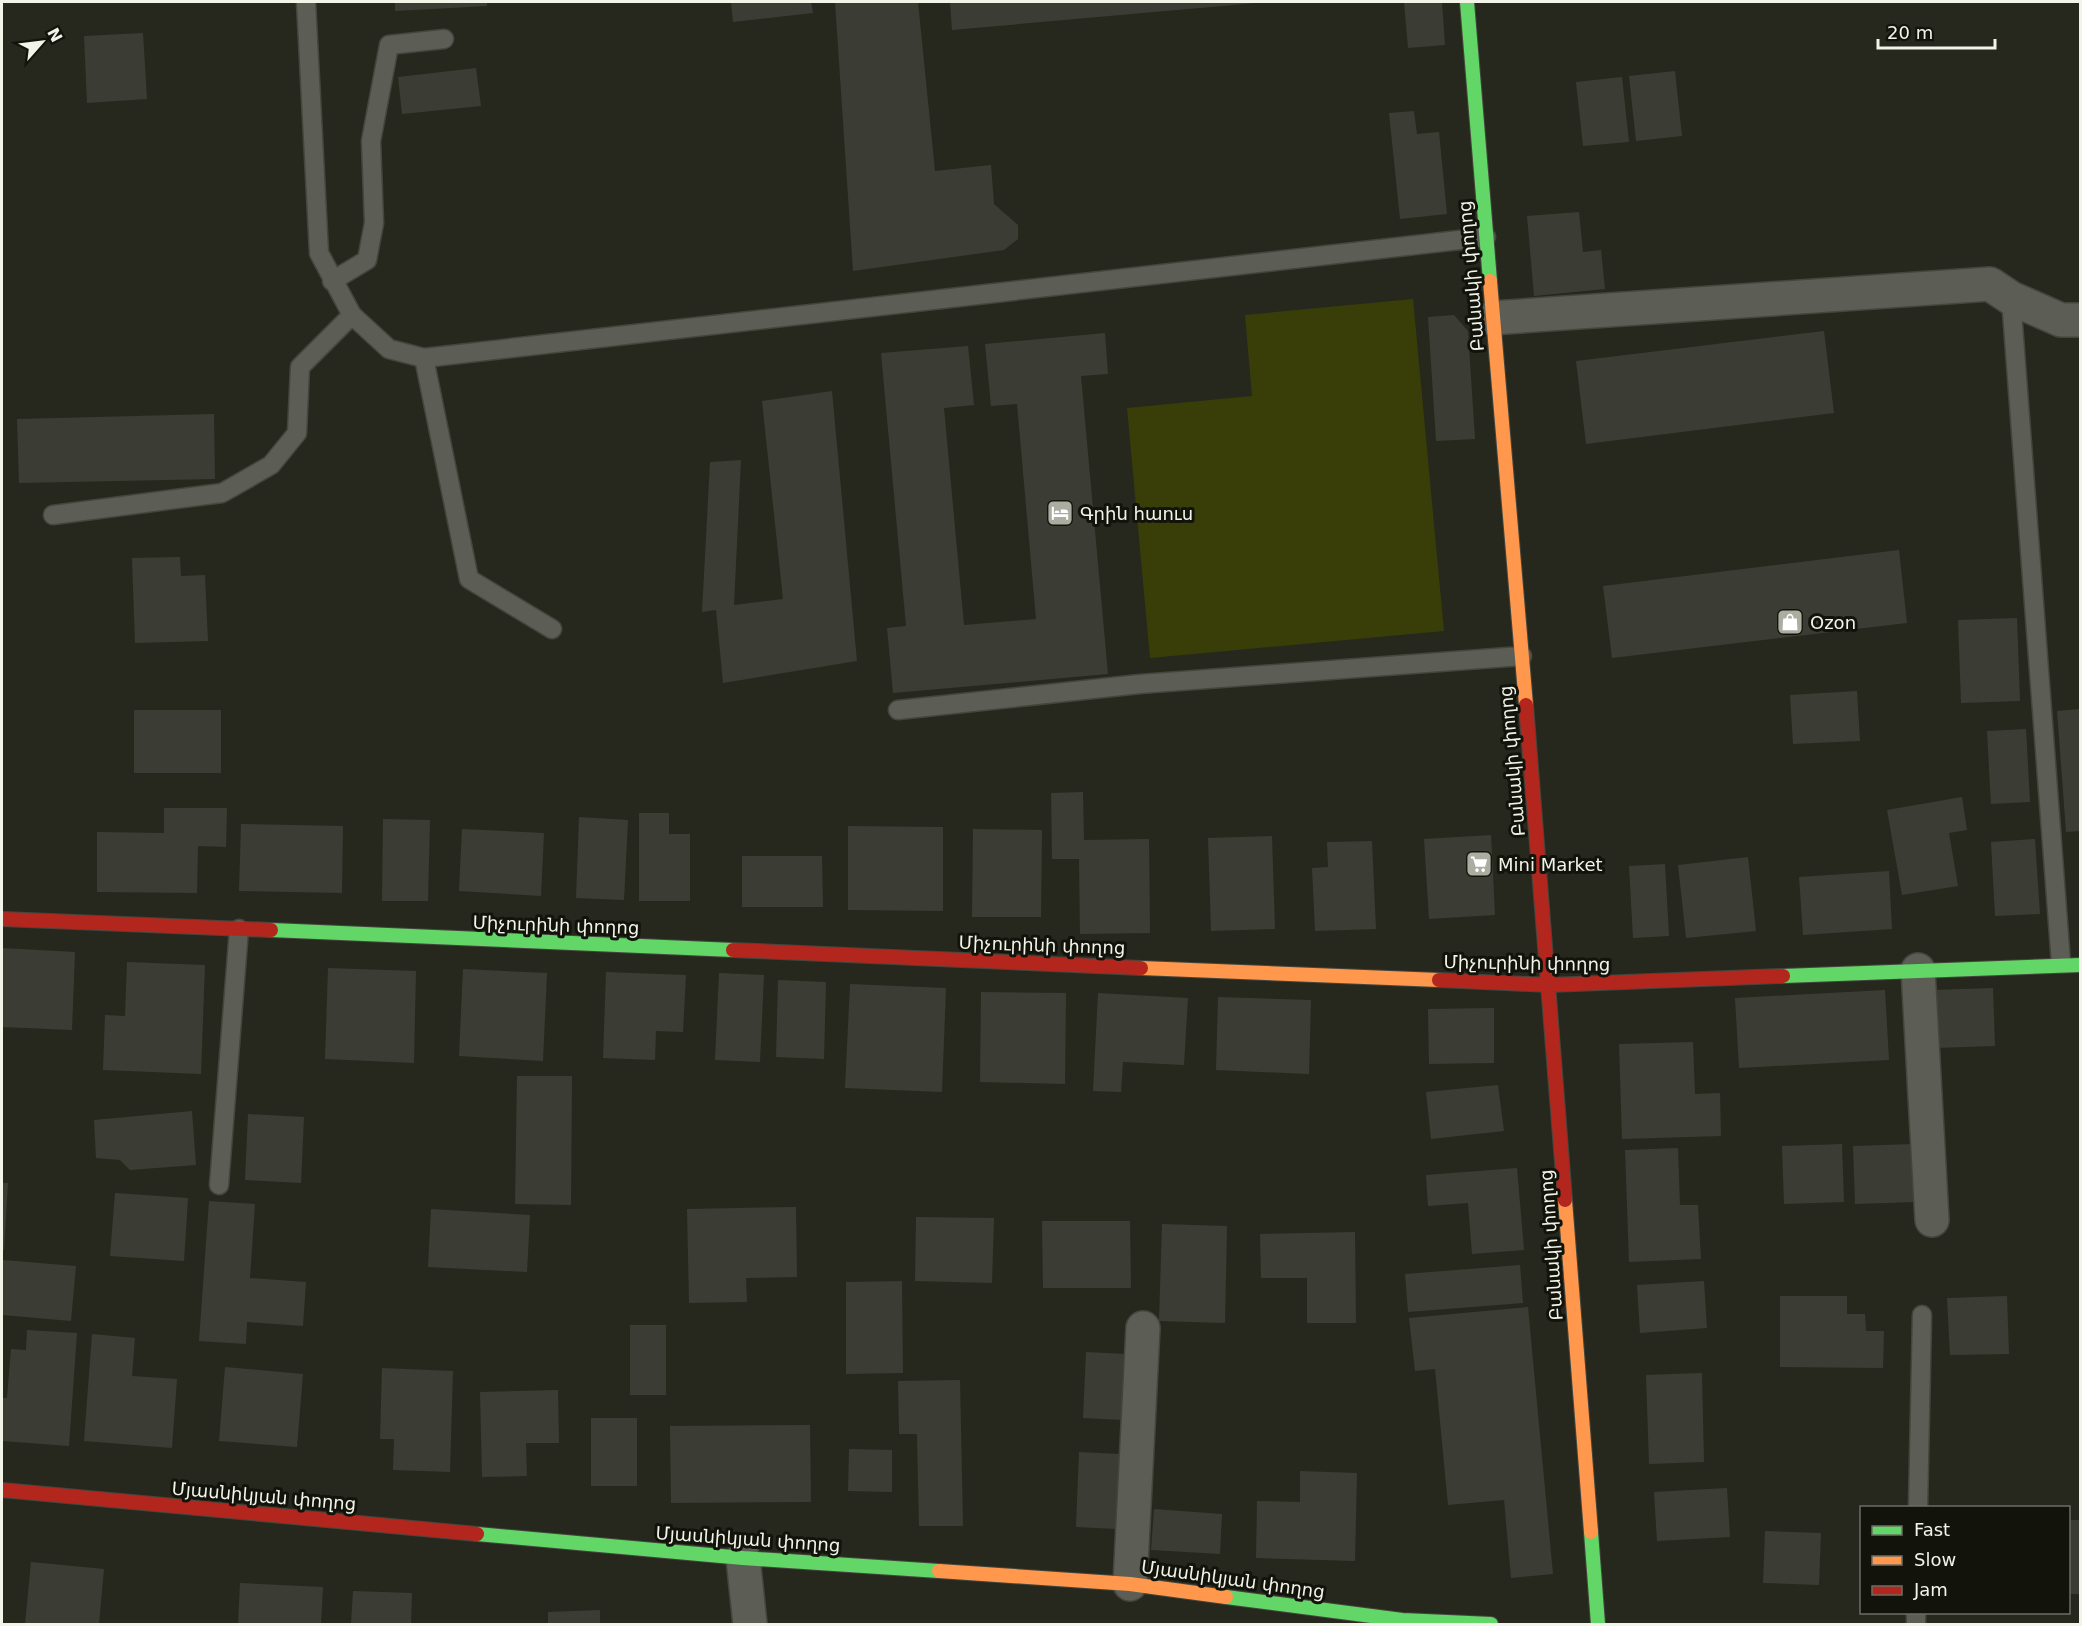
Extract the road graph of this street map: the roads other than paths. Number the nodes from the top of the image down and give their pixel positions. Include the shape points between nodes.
1 (306, 2) edge
2 (1467, 2) edge
3 (444, 39) dead end
4 (1486, 237) junction
5 (332, 281) junction
6 (2011, 298) junction
7 (352, 315) junction
8 (1492, 318) junction
9 (2080, 320) edge
10 (424, 358) junction
11 (53, 514) dead end
12 (552, 629) dead end
13 (1522, 656) junction
14 (898, 710) dead end
15 (2, 919) edge
16 (239, 929) junction
17 (2061, 963) junction
18 (2080, 965) edge
19 (1918, 970) junction
20 (1549, 985) junction
21 (219, 1185) dead end
22 (1932, 1220) dead end
23 (1922, 1315) dead end
24 (1143, 1328) dead end
25 (2, 1490) edge
26 (1918, 1506) edge
27 (743, 1558) junction
28 (1130, 1584) junction
29 (1401, 1622) edge
30 (750, 1624) edge
31 (1491, 1624) edge
32 (1598, 1624) edge

1 - 5 lane via 319,253
2 - 4 street, Բանակի փողոց
3 - 5 lane via 389,45 371,141 374,223 367,260
4 - 8 street, Բանակի փողոց
4 - 10 lane
5 - 7 lane
6 - 8 street via 1990,284
6 - 9 street via 2061,320
6 - 17 lane
7 - 10 lane via 389,349
7 - 11 lane via 300,367 297,433 271,465 222,493
8 - 13 street, Բանակի փողոց
10 - 12 lane via 469,579
13 - 14 lane via 1140,684
13 - 20 street, Բանակի փողոց
15 - 16 street, Միչուրինի փողոց
16 - 20 street, Միչուրինի փողոց
16 - 21 lane
17 - 18 street, Միչուրինի փողոց
17 - 19 street, Միչուրինի փողոց
19 - 20 street, Միչուրինի փողոց
19 - 22 street
20 - 32 street, Բանակի փողոց
23 - 26 lane
24 - 28 street
25 - 27 street, Մյասնիկյան փողոց
27 - 28 street, Մյասնիկյան փողոց
27 - 30 street
28 - 29 street, Մյասնիկյան փողոց
29 - 31 street, Մյասնիկյան փողոց

